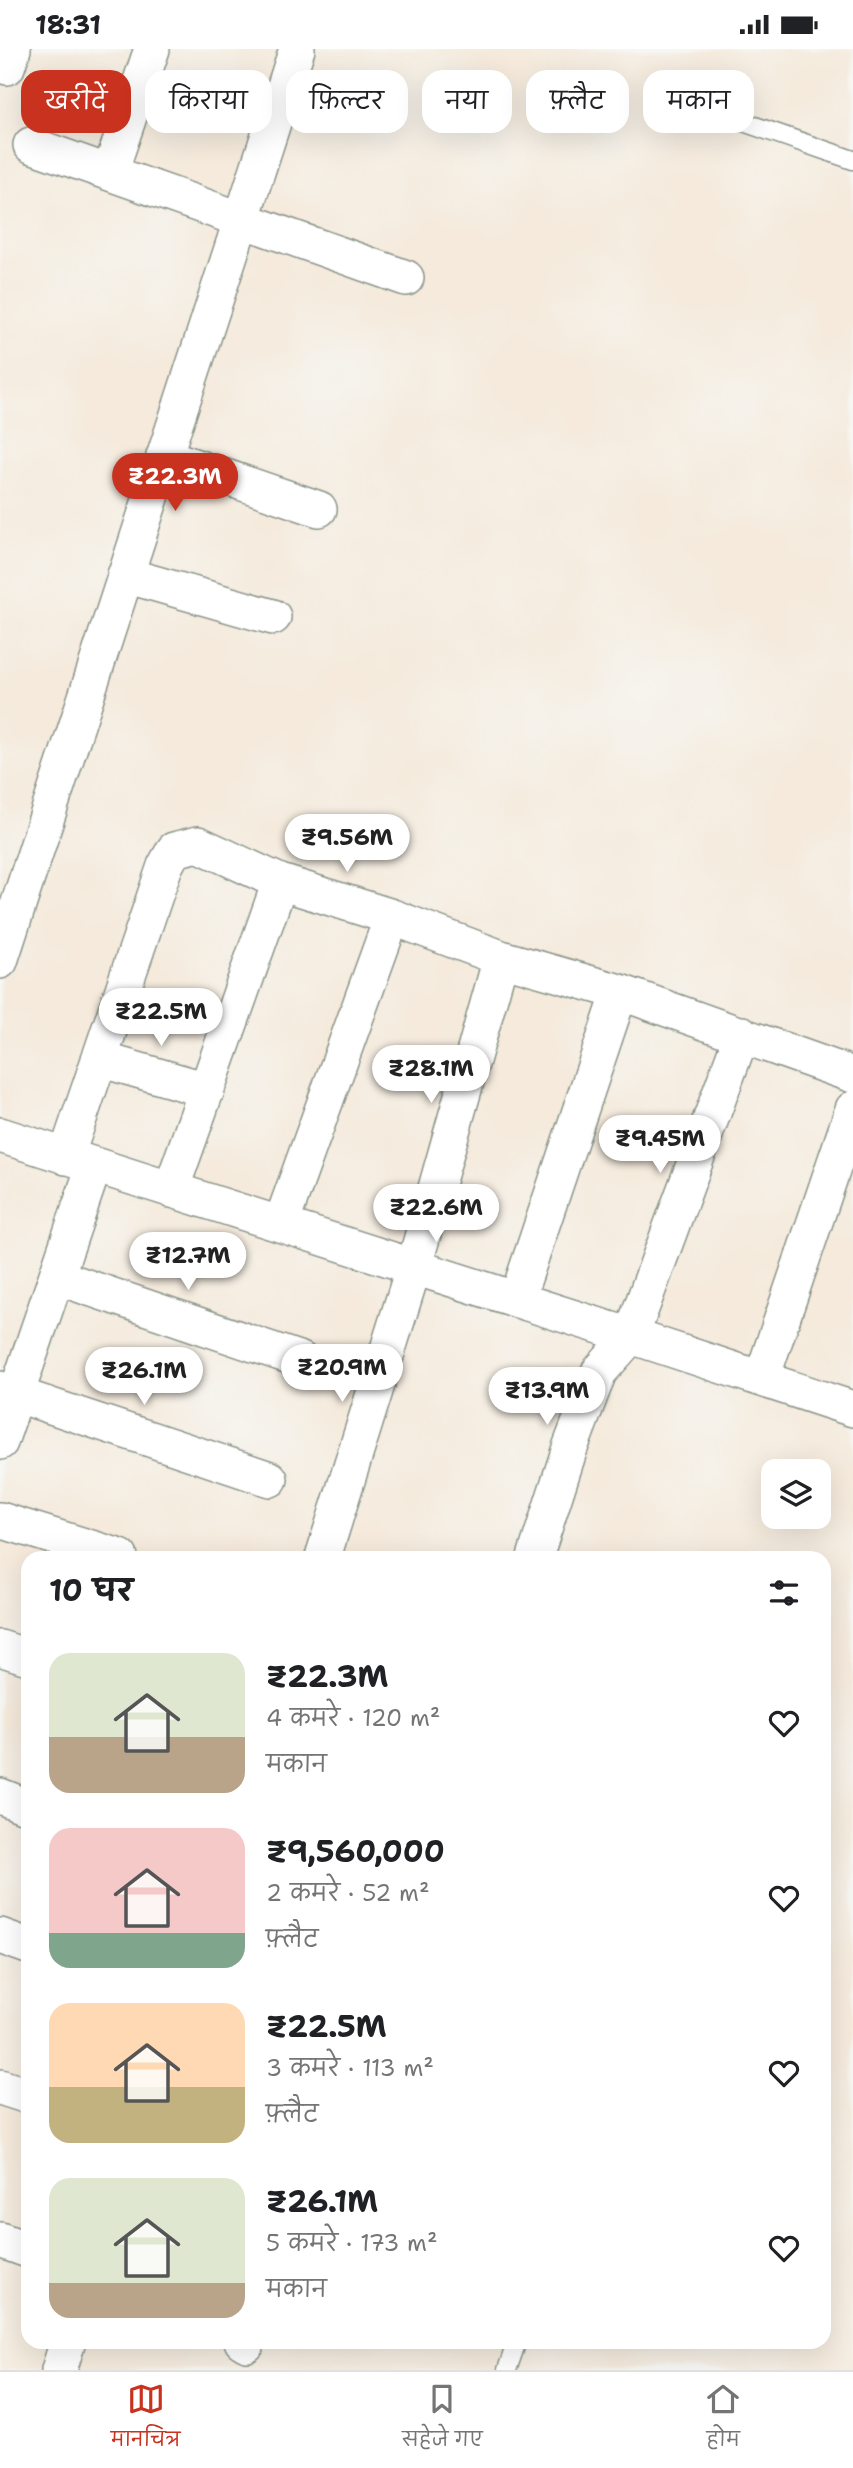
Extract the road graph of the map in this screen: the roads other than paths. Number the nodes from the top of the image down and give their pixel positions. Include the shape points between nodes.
1 (152, 49) edge
2 (297, 49) edge
3 (754, 126) edge
4 (31, 145) dead end
5 (853, 160) edge
6 (110, 172) junction
7 (241, 218) junction
8 (406, 278) dead end
9 (164, 456) junction
10 (320, 509) dead end
11 (125, 575) junction
12 (273, 617) dead end
13 (279, 882) junction
14 (392, 917) junction
15 (501, 958) junction
16 (0, 961) edge
17 (620, 992) junction
18 (742, 1034) junction
19 (99, 1059) junction
20 (853, 1075) edge
21 (206, 1090) junction
22 (853, 1109) edge
23 (0, 1135) edge
24 (80, 1161) junction
25 (171, 1190) junction
26 (281, 1224) junction
27 (414, 1266) junction
28 (57, 1277) junction
29 (517, 1299) junction
30 (631, 1336) junction
31 (301, 1360) dead end
32 (762, 1378) junction
33 (8, 1392) edge
34 (853, 1409) edge
35 (0, 1442) edge
36 (270, 1479) dead end
37 (0, 1520) edge
38 (101, 1551) edge
39 (325, 1551) edge
40 (537, 1551) edge
41 (0, 1648) edge
42 (21, 1655) edge
43 (0, 1796) edge
44 (21, 1804) edge
45 (0, 1936) edge
46 (21, 1944) edge
47 (0, 2087) edge
48 (21, 2094) edge
49 (0, 2240) edge
50 (21, 2248) edge
51 (66, 2349) edge
52 (514, 2349) edge
53 (59, 2370) edge
54 (507, 2370) edge

1 - 6 street
2 - 7 street
3 - 5 lane
4 - 6 street
6 - 7 street
7 - 8 street
7 - 9 street
9 - 10 street
9 - 11 street
11 - 12 street
11 - 16 street
13 - 14 street
13 - 19 street via 198,844 174,849
13 - 21 street
14 - 15 street
14 - 26 street
15 - 17 street
15 - 27 street
17 - 18 street
17 - 29 street
18 - 20 street
18 - 30 street
19 - 21 street
19 - 24 street
21 - 25 street
22 - 32 street
23 - 24 street
24 - 25 street
24 - 28 street
25 - 26 street
26 - 27 street
27 - 29 street
27 - 39 street
28 - 31 street
28 - 33 street
29 - 30 street
30 - 32 street
30 - 40 street via 599,1372
32 - 34 street
33 - 35 street
33 - 36 street
37 - 38 street
41 - 42 street
43 - 44 street
45 - 46 street
47 - 48 street
49 - 50 street
51 - 53 street
52 - 54 lane

